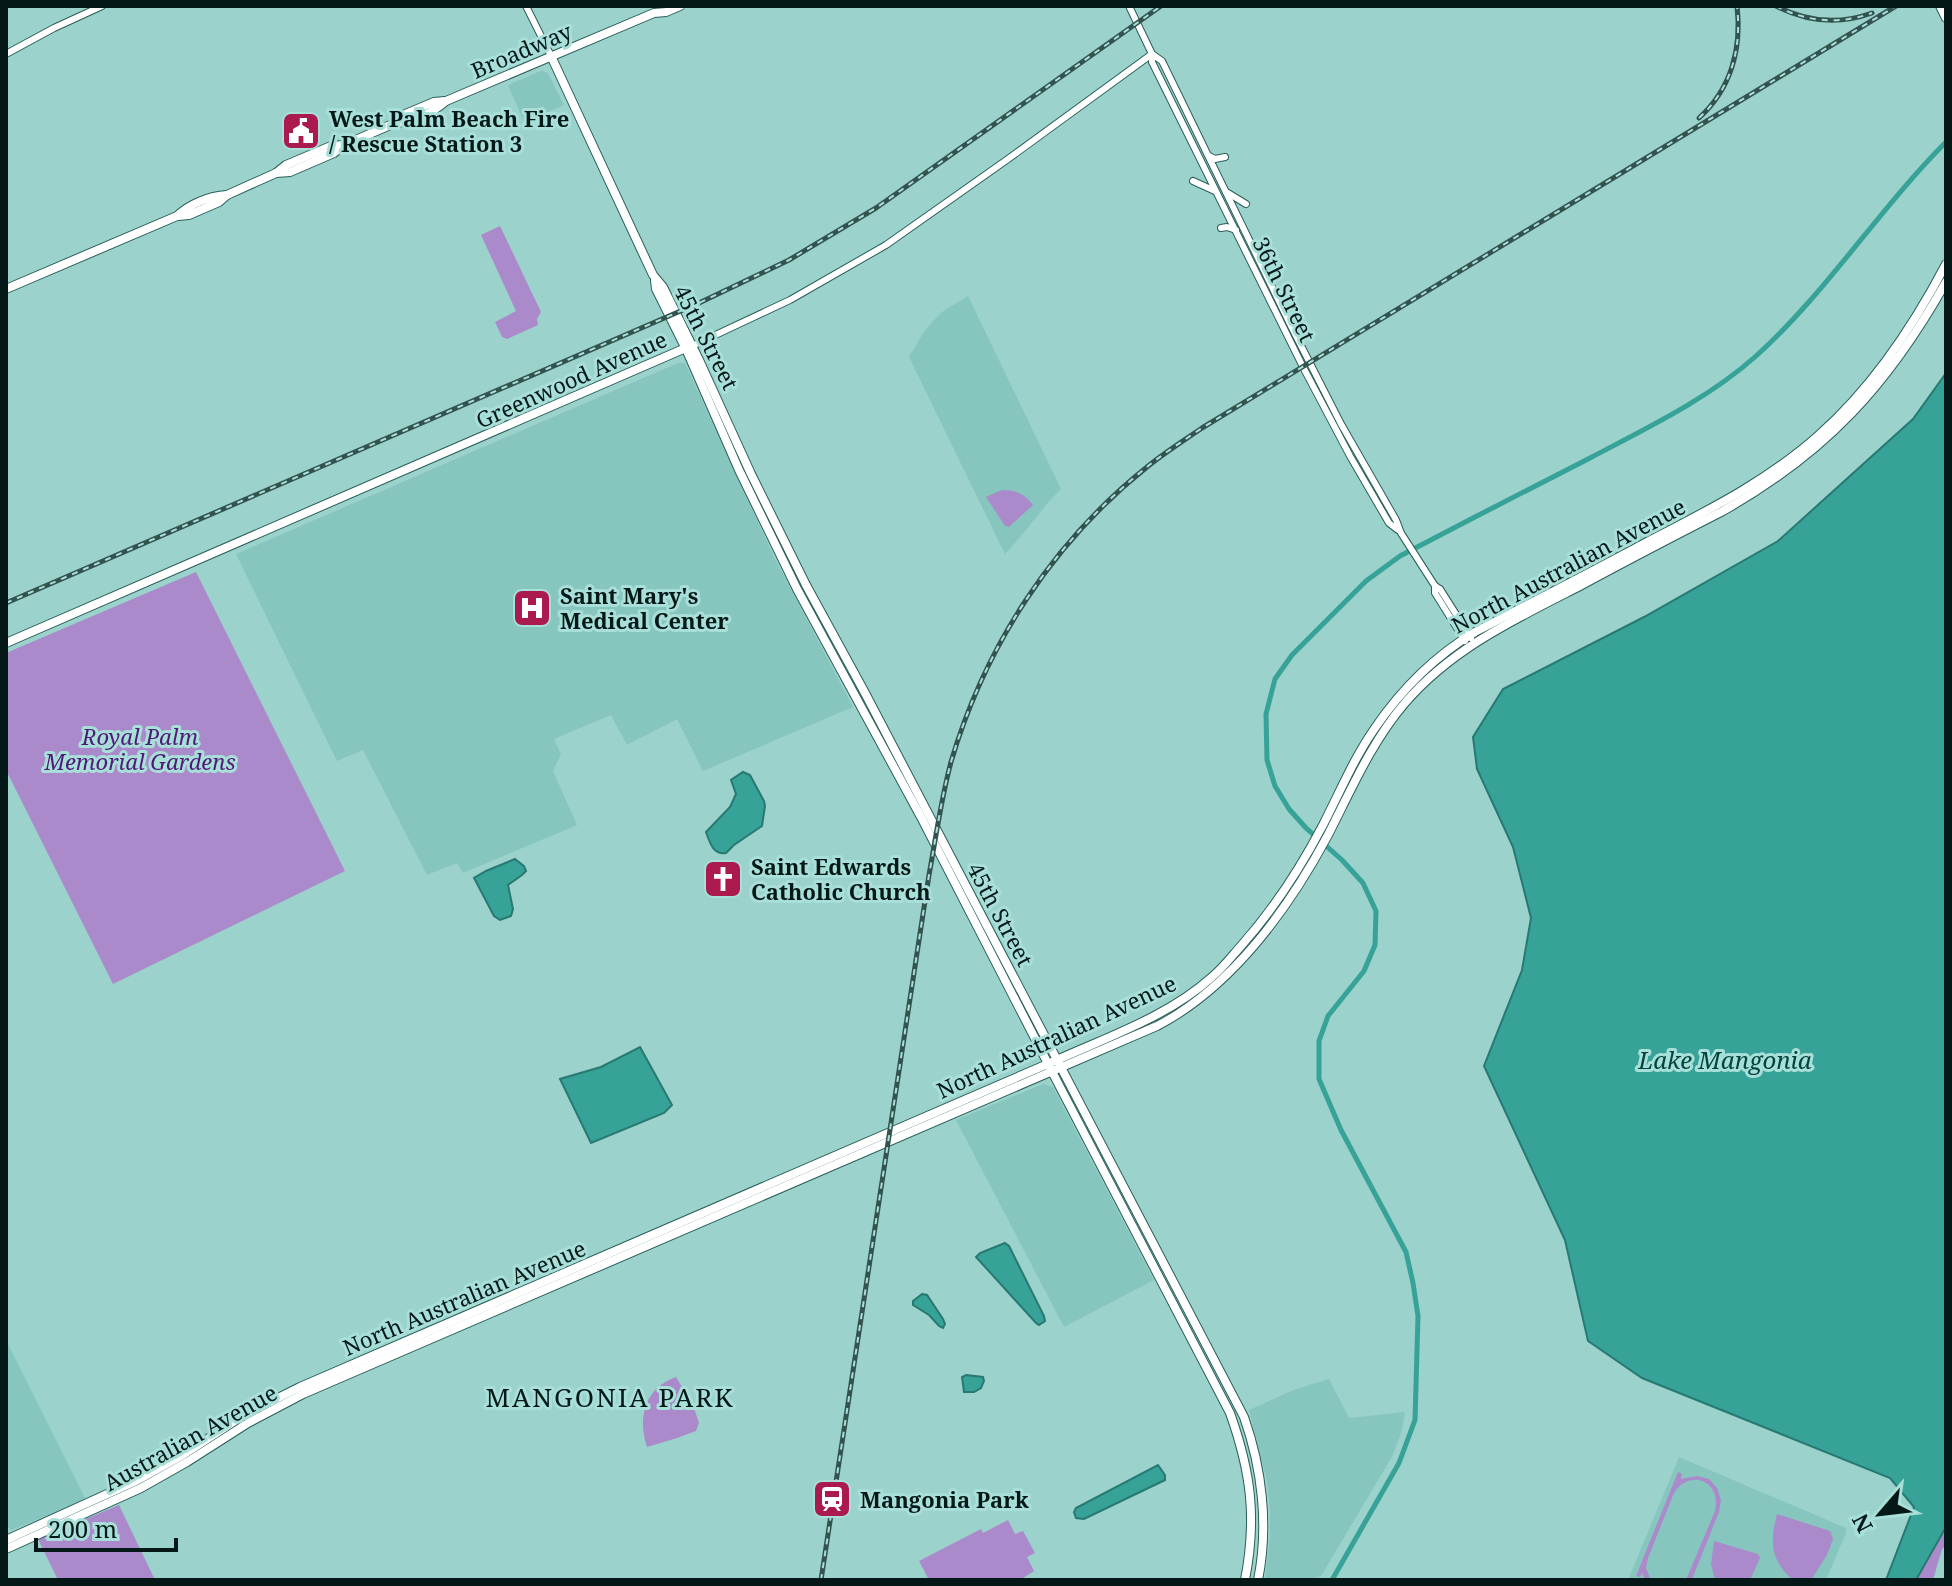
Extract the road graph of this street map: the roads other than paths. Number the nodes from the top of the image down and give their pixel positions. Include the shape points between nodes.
1 (102, 6) edge
2 (526, 6) edge
3 (680, 6) edge
4 (1129, 6) edge
5 (1940, 6) edge
6 (658, 9) edge
7 (1946, 18) edge
8 (6, 54) edge
9 (1152, 54) junction
10 (551, 56) junction
11 (1208, 155) junction
12 (1225, 157) dead end
13 (1193, 181) dead end
14 (1217, 192) junction
15 (1227, 192) junction
16 (1246, 204) dead end
17 (1221, 228) dead end
18 (1236, 230) junction
19 (1946, 264) edge
20 (1946, 282) edge
21 (6, 289) edge
22 (689, 347) junction
23 (1401, 533) junction
24 (1469, 641) junction
25 (6, 643) edge
26 (1054, 1065) junction
27 (302, 1391) junction
28 (6, 1540) edge
29 (6, 1549) edge
30 (1245, 1580) edge
31 (1258, 1580) edge

1 - 8 street
2 - 10 street, 45th Street
3 - 6 main road, Broadway via 666,12
4 - 9 street, 36th Street
5 - 7 main road
6 - 10 main road, Broadway
9 - 11 street, 36th Street via 1162,61
9 - 14 street, 36th Street
9 - 22 street, Greenwood Avenue via 886,245 805,292
10 - 21 main road, Broadway via 446,101 437,110 331,146 219,202
10 - 22 main road, 45th Street
11 - 12 street
11 - 15 street, 36th Street
13 - 14 street
14 - 18 street, 36th Street
15 - 16 street
15 - 23 street, 36th Street
17 - 18 street
18 - 23 street, 36th Street via 1350,456 1389,523
19 - 24 main road, North Australian Avenue via 1917,317 1872,380 1800,451 1720,504
20 - 24 main road, North Australian Avenue via 1881,382 1838,429 1789,470 1723,511
22 - 25 main road, Greenwood Avenue
22 - 26 main road, 45th Street via 739,470 797,589
23 - 24 street, 36th Street
24 - 26 main road, North Australian Avenue via 1391,720 1287,903 1226,975 1157,1026
26 - 27 main road, North Australian Avenue
26 - 30 main road, 45th Street via 1230,1413 1251,1497
26 - 31 main road, 45th Street via 1244,1417 1261,1483
27 - 28 main road, Australian Avenue via 244,1415 138,1480
27 - 29 main road, Australian Avenue via 141,1488

